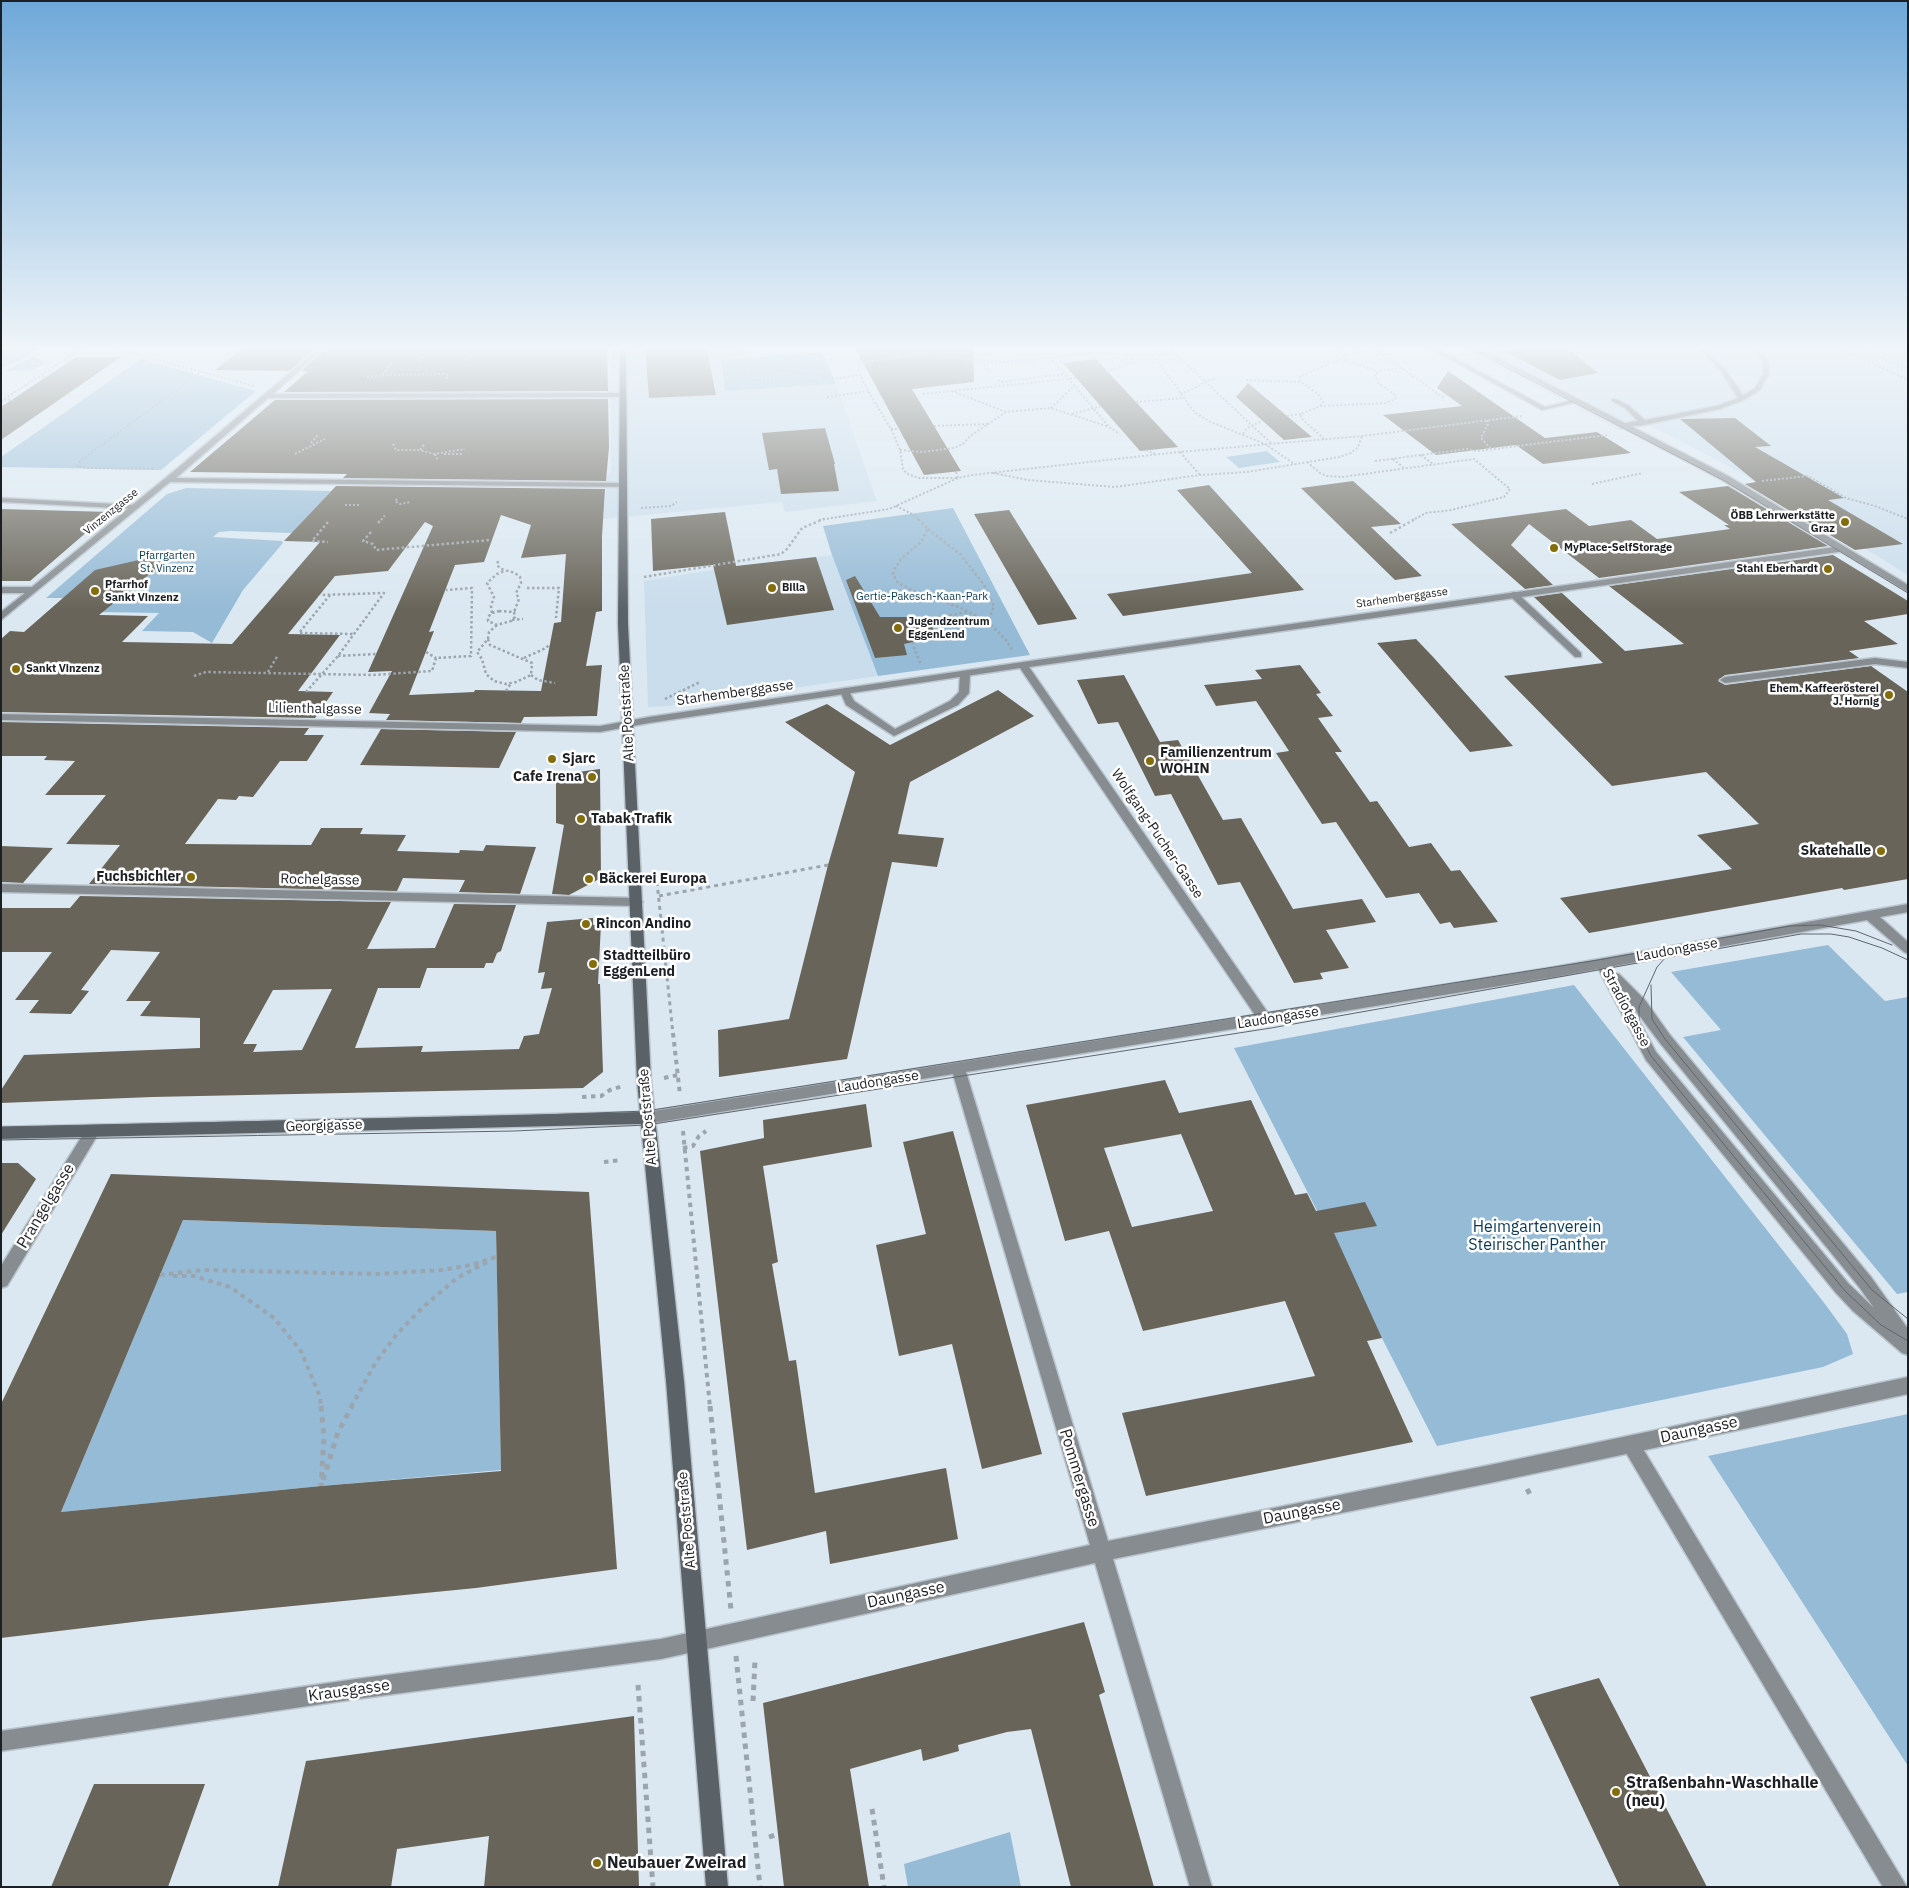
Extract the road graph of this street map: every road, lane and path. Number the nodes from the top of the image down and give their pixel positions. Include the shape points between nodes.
1 (118, 434) edge
2 (223, 434) edge
3 (622, 434) edge
4 (893, 434) edge
5 (973, 434) edge
6 (1243, 434) edge
7 (1262, 434) edge
8 (1319, 434) edge
9 (1377, 434) edge
10 (1483, 434) edge
11 (1615, 434) dead end
12 (1640, 434) edge
13 (318, 435) dead end
14 (1362, 436) junction
15 (325, 438) dead end
16 (1324, 439) junction
17 (315, 443) junction
18 (322, 443) dead end
19 (393, 444) dead end
20 (1265, 444) junction
21 (1272, 444) junction
22 (424, 445) dead end
23 (307, 447) junction
24 (950, 448) junction
25 (465, 449) dead end
26 (420, 450) junction
27 (900, 450) junction
28 (1146, 450) dead end
29 (1491, 450) junction
30 (952, 452) dead end
31 (1179, 452) junction
32 (1477, 452) junction
33 (295, 454) dead end
34 (434, 454) junction
35 (463, 454) dead end
36 (1155, 454) junction
37 (1420, 455) junction
38 (1392, 459) junction
39 (1474, 459) junction
40 (438, 461) dead end
41 (1375, 461) dead end
42 (1306, 462) junction
43 (1294, 464) junction
44 (1434, 465) junction
45 (154, 469) dead end
46 (1405, 469) junction
47 (956, 472) dead end
48 (990, 472) junction
49 (1643, 473) dead end
50 (1200, 475) junction
51 (958, 478) junction
52 (169, 480) junction
53 (1754, 482) dead end
54 (1592, 484) dead end
55 (622, 485) junction
56 (1, 500) edge
57 (677, 502) dead end
58 (345, 505) dead end
59 (360, 505) dead end
60 (896, 506) junction
61 (135, 507) junction
62 (640, 508) dead end
63 (386, 514) dead end
64 (1908, 519) edge
65 (328, 522) dead end
66 (378, 523) dead end
67 (928, 529) junction
68 (371, 532) dead end
69 (1390, 533) dead end
70 (490, 540) dead end
71 (328, 542) dead end
72 (1842, 549) junction
73 (498, 561) dead end
74 (506, 570) junction
75 (644, 577) dead end
76 (527, 588) dead end
77 (1908, 589) edge
78 (1, 590) edge
79 (33, 590) junction
80 (446, 590) dead end
81 (320, 595) dead end
82 (330, 595) junction
83 (1514, 595) junction
84 (514, 612) junction
85 (968, 612) junction
86 (492, 613) junction
87 (1, 617) edge
88 (556, 618) dead end
89 (523, 619) dead end
90 (930, 619) dead end
91 (512, 620) junction
92 (988, 622) junction
93 (497, 625) junction
94 (354, 634) junction
95 (488, 639) junction
96 (912, 642) dead end
97 (550, 644) dead end
98 (426, 652) dead end
99 (376, 654) dead end
100 (278, 655) dead end
101 (1578, 655) dead end
102 (338, 656) junction
103 (436, 658) junction
104 (524, 658) junction
105 (1019, 661) junction
106 (1908, 665) edge
107 (923, 670) dead end
108 (267, 673) junction
109 (324, 674) junction
110 (966, 674) junction
111 (530, 675) junction
112 (194, 676) dead end
113 (1724, 680) dead end
114 (700, 682) dead end
115 (512, 683) junction
116 (554, 683) dead end
117 (506, 691) dead end
118 (846, 691) junction
119 (306, 692) dead end
120 (658, 703) dead end
121 (1, 717) edge
122 (628, 725) junction
123 (828, 865) dead end
124 (657, 877) dead end
125 (1, 888) edge
126 (659, 896) junction
127 (637, 902) junction
128 (1908, 908) edge
129 (1869, 915) junction
130 (1908, 949) edge
131 (1602, 964) junction
132 (1266, 1020) junction
133 (958, 1069) junction
134 (610, 1090) dead end
135 (601, 1096) dead end
136 (680, 1100) dead end
137 (647, 1118) junction
138 (706, 1131) dead end
139 (92, 1132) junction
140 (1, 1133) edge
141 (683, 1134) dead end
142 (683, 1148) junction
143 (621, 1160) dead end
144 (604, 1162) dead end
145 (160, 1275) joint
146 (1, 1281) edge
147 (1908, 1342) edge
148 (1908, 1347) edge
149 (1908, 1385) edge
150 (1631, 1445) junction
151 (1102, 1552) junction
152 (731, 1603) dead end
153 (696, 1640) junction
154 (755, 1660) dead end
155 (737, 1664) dead end
156 (638, 1685) dead end
157 (753, 1701) dead end
158 (1, 1741) edge
159 (872, 1809) dead end
160 (778, 1834) dead end
161 (769, 1837) dead end
162 (653, 1887) edge
163 (717, 1887) edge
164 (760, 1887) edge
165 (884, 1887) edge
166 (1201, 1887) edge
167 (1896, 1887) edge

1 - 45 path via 77,466
2 - 52 street, Vinzenzgasse
3 - 55 main road, Alte Poststraße
4 - 27 path
5 - 24 path via 963,444
6 - 20 path
7 - 21 path
8 - 16 path
9 - 14 path
10 - 29 path via 1481,438
11 - 29 path
12 - 72 street via 1725,478
13 - 23 path
14 - 16 path
14 - 42 path via 1358,447 1351,453
15 - 17 path
16 - 21 path
17 - 18 path
17 - 23 path
19 - 26 path via 396,450
20 - 21 path
20 - 31 path
20 - 43 path
22 - 26 path
23 - 33 path
24 - 27 path via 922,452
24 - 30 path
25 - 34 path
26 - 34 path
27 - 51 path via 903,470 909,475
28 - 36 path
29 - 32 path
31 - 36 path
31 - 50 path
32 - 37 path via 1467,449
32 - 39 path
34 - 35 path
34 - 40 path
36 - 48 path
37 - 38 path
37 - 44 path
38 - 41 path
38 - 46 path
39 - 44 path
39 - 69 path via 1510,488 1508,494 1479,504 1426,513
42 - 43 path
42 - 46 path via 1327,476
43 - 50 path
44 - 46 path
47 - 51 path
48 - 50 path via 1028,480 1098,487
48 - 51 path
49 - 54 path
51 - 60 path
52 - 55 street
52 - 61 street, Vinzenzgasse
53 - 64 path via 1808,476 1846,498
55 - 122 main road, Alte Poststraße
56 - 61 street
57 - 62 path via 671,506
58 - 59 path
60 - 67 path via 914,515
60 - 75 path via 813,522 802,528 781,554 769,558
61 - 79 street, Vinzenzgasse
63 - 66 path
65 - 71 path via 312,541
67 - 85 path via 921,542 902,558 893,574 898,583
67 - 92 path via 960,554 984,585 994,606
68 - 70 path via 363,541 373,544 376,550
72 - 77 street
72 - 83 street, Starhemberggasse
73 - 74 path via 501,569
74 - 84 path via 520,577 519,599
74 - 86 path via 487,583 494,597
76 - 88 path via 559,588
78 - 79 street
79 - 87 street, Vinzenzgasse
80 - 103 path via 472,588 472,656
81 - 82 path
82 - 94 path via 299,633
82 - 94 path via 384,593
83 - 101 street
83 - 105 street, Starhemberggasse
84 - 86 path
84 - 91 path
85 - 90 path
85 - 92 path
86 - 93 path via 488,621
89 - 91 path
91 - 93 path
92 - 105 path via 1006,640
93 - 95 path via 489,632
94 - 102 path
95 - 104 path via 490,645 497,649
95 - 115 path via 478,652 486,674 494,681
96 - 107 path
97 - 104 path
98 - 103 path
99 - 102 path
100 - 108 path
102 - 109 path
103 - 109 path via 432,671
104 - 111 path via 532,663
105 - 110 street, Starhemberggasse
105 - 132 street, Wolfgang-Pucher-Gasse
106 - 113 street via 1875,661
108 - 109 path
108 - 112 path via 206,672
109 - 119 path
110 - 118 street, Starhemberggasse
110 - 118 street via 964,693 954,703 894,733 850,703
111 - 115 path
111 - 116 path
114 - 120 path
115 - 117 path
118 - 122 street, Starhemberggasse
121 - 122 street, Lilienthalgasse via 600,729
122 - 127 main road, Alte Poststraße
123 - 126 path
124 - 126 path
125 - 127 street, Rochelgasse
126 - 136 path
127 - 137 main road, Alte Poststraße
128 - 129 street, Laudongasse
129 - 130 street
129 - 131 street, Laudongasse
131 - 132 street, Laudongasse
131 - 147 street, Stradiotgasse via 1640,1004 1665,1039 1865,1282
131 - 148 street, Stradiotgasse via 1651,1056 1845,1292
132 - 133 street, Laudongasse
133 - 137 street, Laudongasse
133 - 151 street, Pommergasse
134 - 135 path
137 - 139 main road, Georgigasse
137 - 153 main road, Alte Poststraße via 675,1381
138 - 142 path via 693,1146
139 - 140 main road, Georgigasse
139 - 146 street, Prangelgasse
141 - 142 path
142 - 152 path
143 - 144 path
145 - 145 path via 194,1276 230,1287 274,1318 301,1351 320,1397 324,1436 321,1486 338,1432 376,1362 397,1334 457,1278 496,1257 441,1270 376,1274 202,1270
149 - 150 street, Daungasse
150 - 151 street, Daungasse
150 - 167 street
151 - 153 street, Daungasse
151 - 166 street, Pommergasse
153 - 158 street, Krausgasse via 661,1649
153 - 163 main road, Alte Poststraße
154 - 157 path
155 - 164 path
156 - 162 path
159 - 165 path
160 - 161 path

